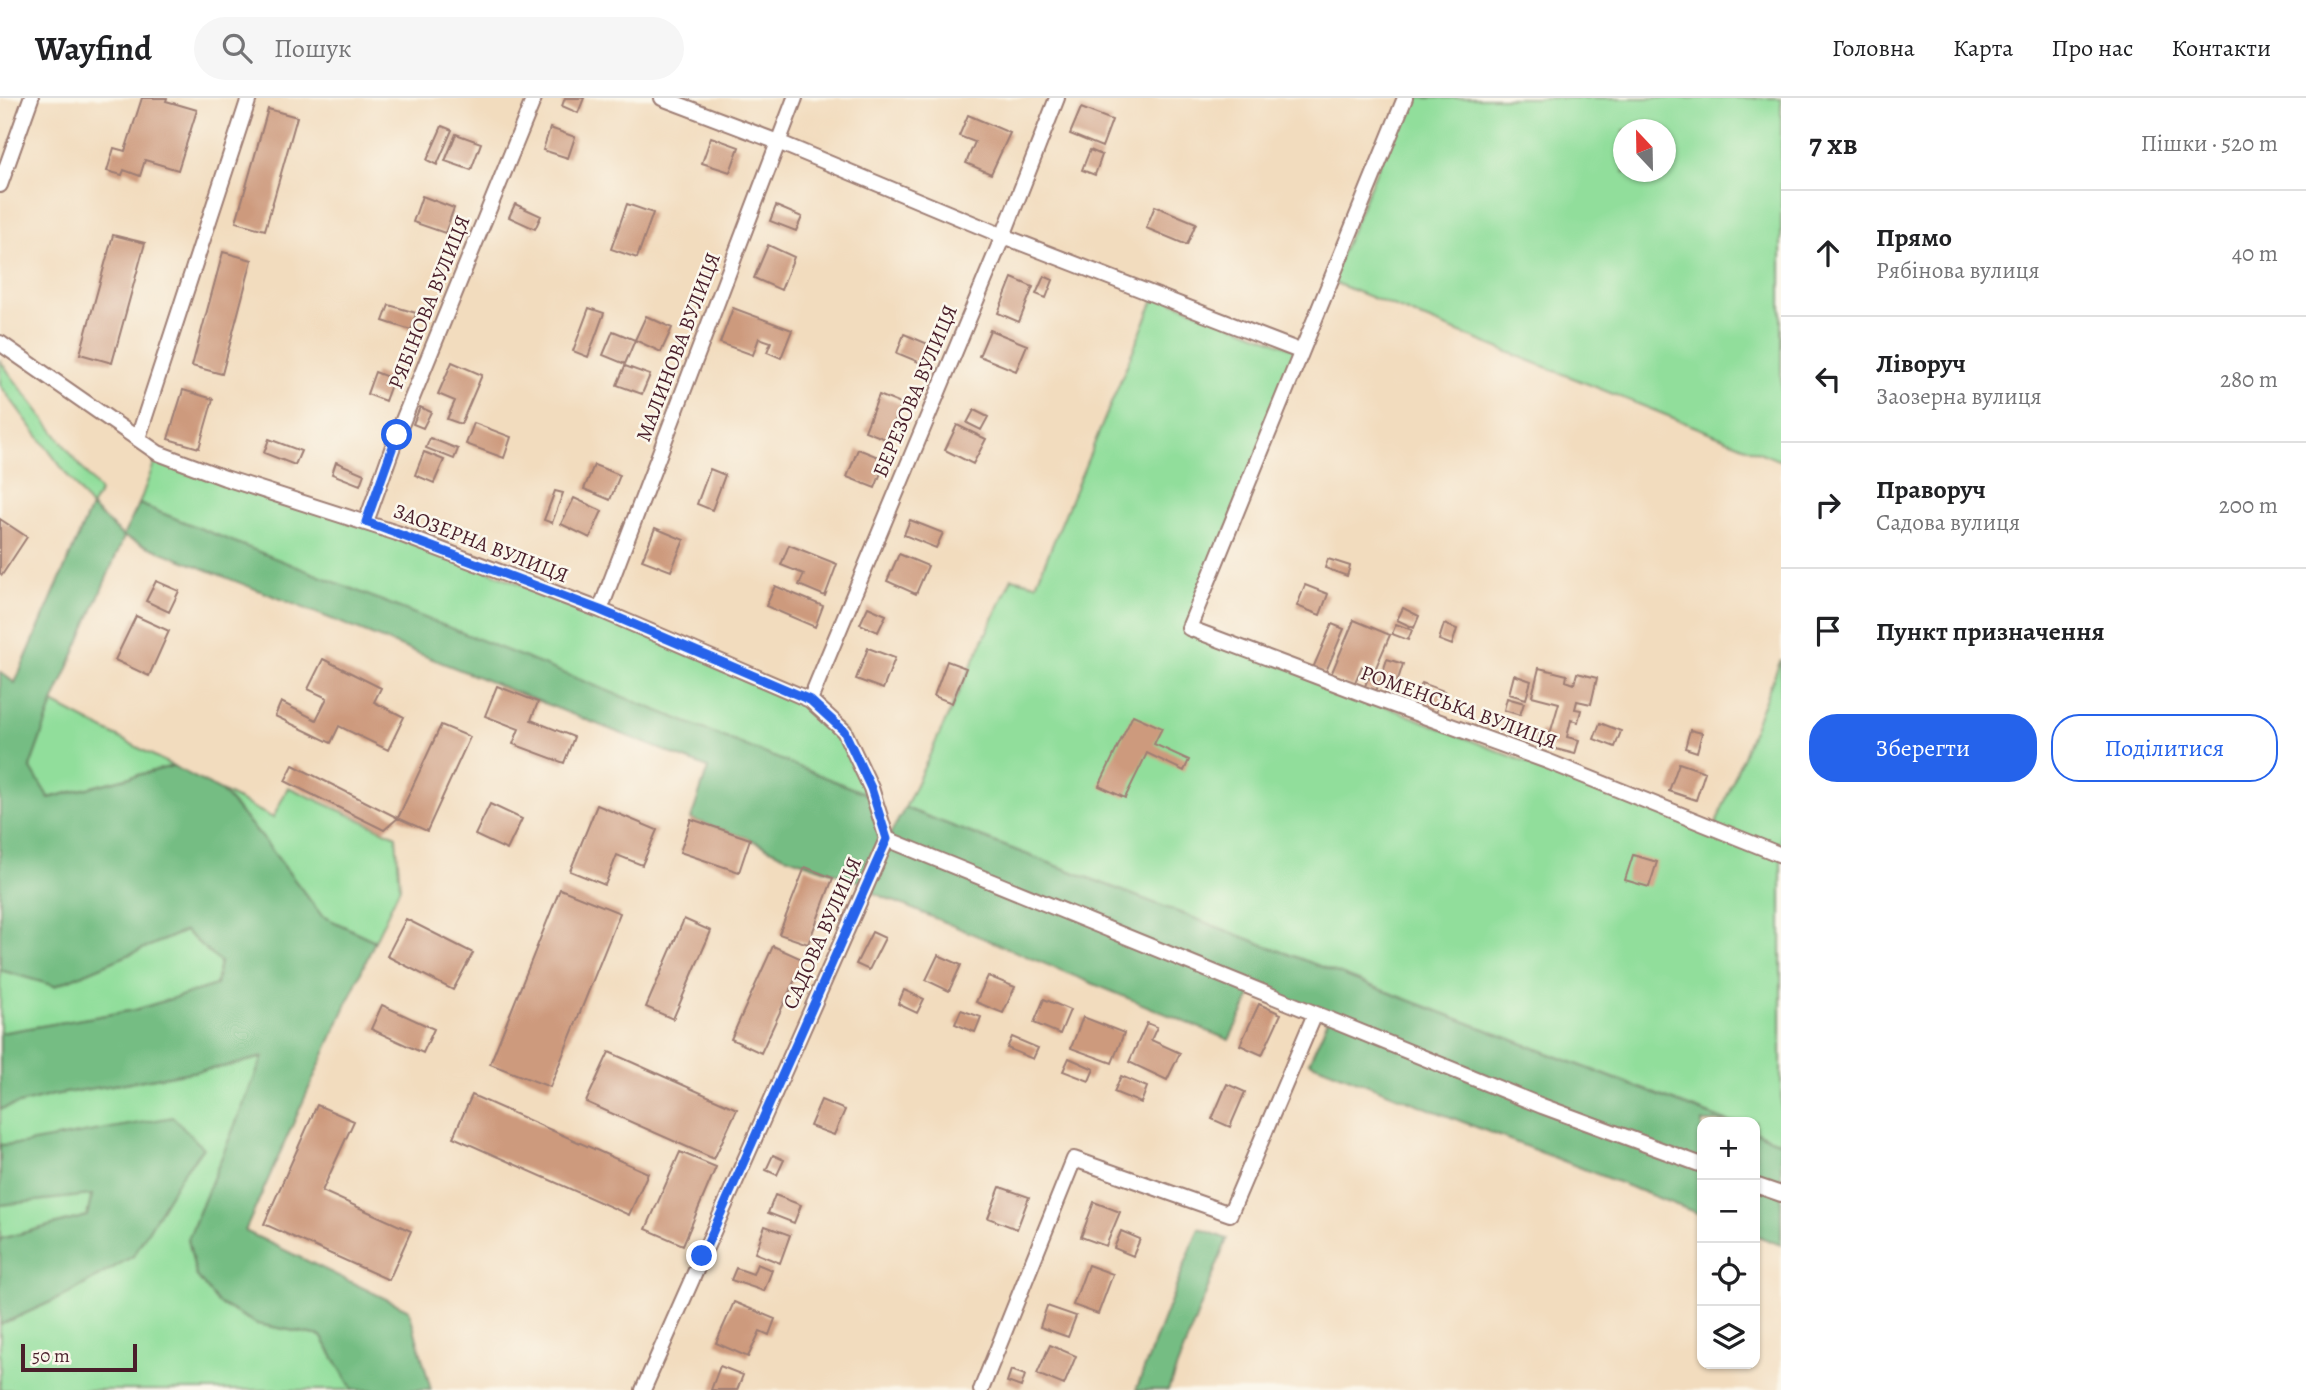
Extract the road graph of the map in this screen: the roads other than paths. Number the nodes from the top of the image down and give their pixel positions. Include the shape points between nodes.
1 (31, 98) edge
2 (249, 98) edge
3 (534, 98) edge
4 (662, 98) edge
5 (795, 98) edge
6 (1057, 98) edge
7 (1405, 98) edge
8 (778, 142) junction
9 (0, 185) edge
10 (1003, 236) junction
11 (0, 342) edge
12 (1297, 350) dead end
13 (138, 438) junction
14 (366, 522) junction
15 (600, 610) junction
16 (810, 700) junction
17 (887, 839) junction
18 (1781, 855) edge
19 (1315, 1014) junction
20 (1697, 1163) edge
21 (1760, 1187) edge
22 (1781, 1194) edge
23 (643, 1390) edge
24 (981, 1390) edge

1 - 9 street
2 - 13 street
3 - 14 street, РЯБІНОВА ВУЛИЦЯ
4 - 8 street
5 - 8 street, МАЛИНОВА ВУЛИЦЯ
6 - 10 street, БЕРЕЗОВА ВУЛИЦЯ
7 - 18 street, РОМЕНСЬКА ВУЛИЦЯ via 1189,628 1547,761
8 - 10 street
8 - 15 street, МАЛИНОВА ВУЛИЦЯ
10 - 12 street
10 - 16 street, БЕРЕЗОВА ВУЛИЦЯ
11 - 13 street, ЗАОЗЕРНА ВУЛИЦЯ
13 - 14 street, ЗАОЗЕРНА ВУЛИЦЯ via 158,453 214,474
14 - 15 street, ЗАОЗЕРНА ВУЛИЦЯ
15 - 16 street, ЗАОЗЕРНА ВУЛИЦЯ
16 - 17 street, ЗАОЗЕРНА ВУЛИЦЯ via 844,731 871,788
17 - 19 street, САДОВА ВУЛИЦЯ
17 - 23 street, САДОВА ВУЛИЦЯ
19 - 20 street, САДОВА ВУЛИЦЯ
19 - 24 street via 1230,1214 1073,1159
21 - 22 street

